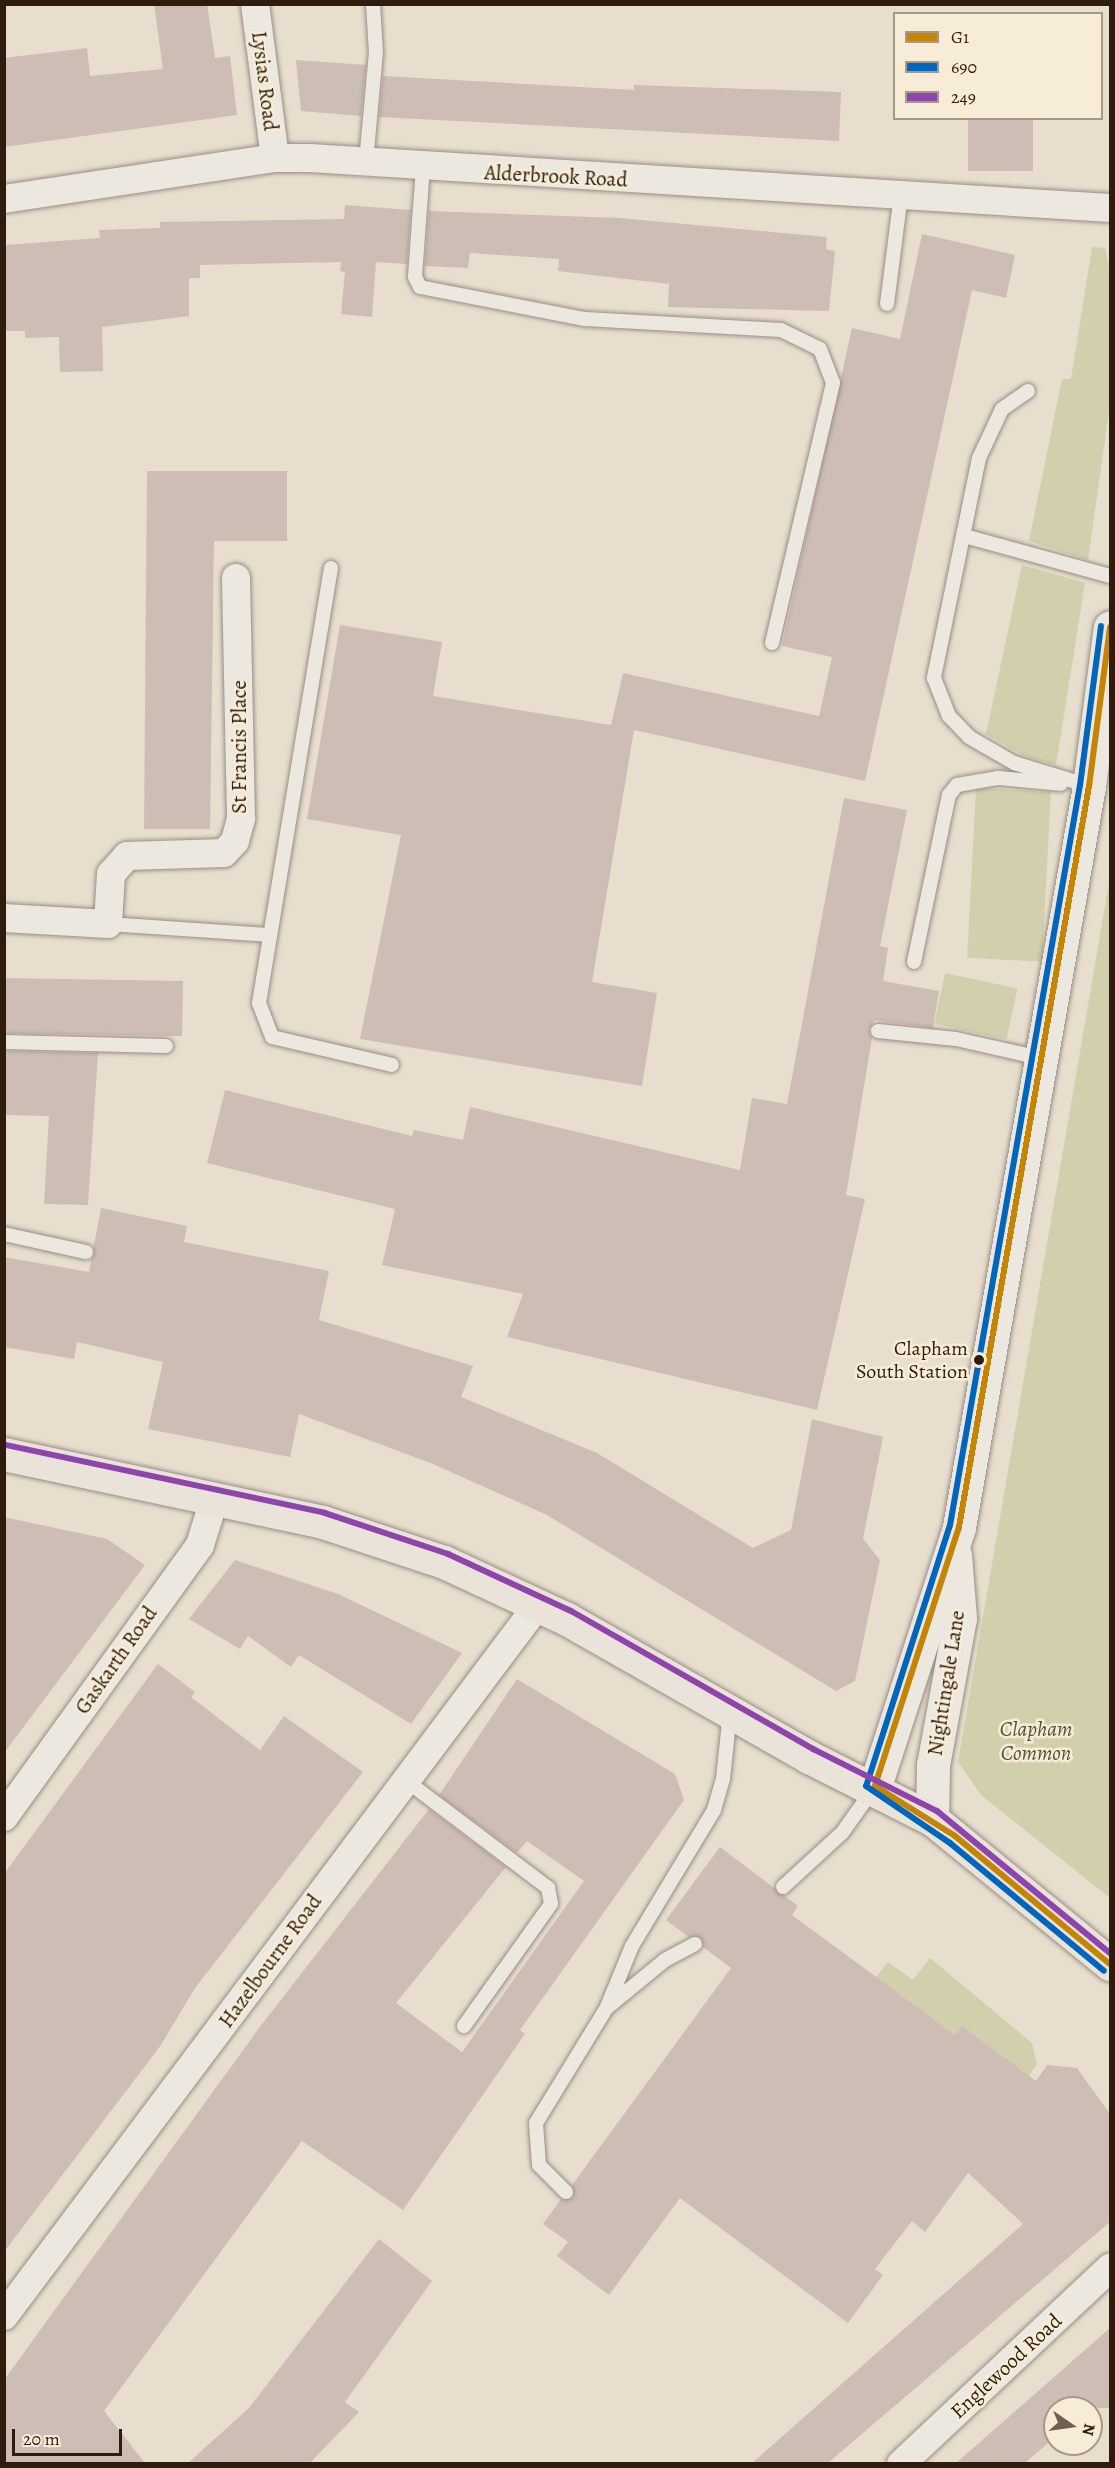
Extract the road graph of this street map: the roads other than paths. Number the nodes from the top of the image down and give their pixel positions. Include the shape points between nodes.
1 (255, 4) edge
2 (373, 4) edge
3 (275, 158) junction
4 (366, 162) junction
5 (423, 167) junction
6 (902, 194) junction
7 (4, 199) edge
8 (1110, 208) edge
9 (887, 304) dead end
10 (1028, 391) dead end
11 (965, 536) junction
12 (331, 568) dead end
13 (1110, 576) edge
14 (236, 578) dead end
15 (1110, 627) edge
16 (772, 643) dead end
17 (1089, 786) junction
18 (4, 918) edge
19 (108, 924) junction
20 (268, 935) junction
21 (914, 962) dead end
22 (878, 1031) dead end
23 (4, 1042) edge
24 (166, 1046) dead end
25 (1040, 1059) junction
26 (392, 1065) dead end
27 (4, 1234) edge
28 (86, 1252) dead end
29 (4, 1454) edge
30 (215, 1497) junction
31 (954, 1548) junction
32 (537, 1606) junction
33 (730, 1712) junction
34 (404, 1779) junction
35 (875, 1786) junction
36 (4, 1817) edge
37 (932, 1819) junction
38 (783, 1887) dead end
39 (695, 1944) dead end
40 (1110, 1964) edge
41 (607, 2007) junction
42 (464, 2026) dead end
43 (566, 2192) dead end
44 (1110, 2268) edge
45 (4, 2316) edge
46 (901, 2463) edge

1 - 3 street, Lysias Road
2 - 4 lane via 376,53
3 - 4 street, Alderbrook Road
3 - 7 street, Alderbrook Road
4 - 5 street, Alderbrook Road
5 - 6 street, Alderbrook Road
5 - 16 lane via 415,277 420,287 585,319 781,330 820,348 833,383
6 - 8 street, Alderbrook Road
6 - 9 lane
10 - 11 lane via 1002,409 989,431 979,458
11 - 13 lane
11 - 17 lane via 934,678 949,716 993,753
12 - 20 lane
14 - 19 street, St Francis Place via 241,818 235,841 224,853 128,856 111,874
15 - 17 main road, Nightingale Lane
17 - 21 lane via 998,778 957,785 949,795
17 - 25 main road, Nightingale Lane
18 - 19 street
19 - 20 lane
20 - 26 lane via 259,1003 272,1037
22 - 25 lane via 956,1039
23 - 24 lane
25 - 31 main road, Nightingale Lane
27 - 28 lane
29 - 30 highway
30 - 32 highway via 388,1543
30 - 36 street, Gaskarth Road via 200,1545
31 - 35 main road, Nightingale Lane
31 - 37 main road, Nightingale Lane via 960,1618 933,1764
32 - 33 highway
32 - 34 street, Hazelbourne Road
33 - 35 highway via 809,1758
33 - 41 lane via 723,1779 714,1810 632,1946
34 - 42 lane via 548,1888 551,1904
34 - 45 street, Hazelbourne Road
35 - 37 highway
35 - 38 lane via 842,1833
37 - 40 highway
39 - 41 lane via 665,1960
41 - 43 lane via 536,2123 539,2165
44 - 46 street, Englewood Road

